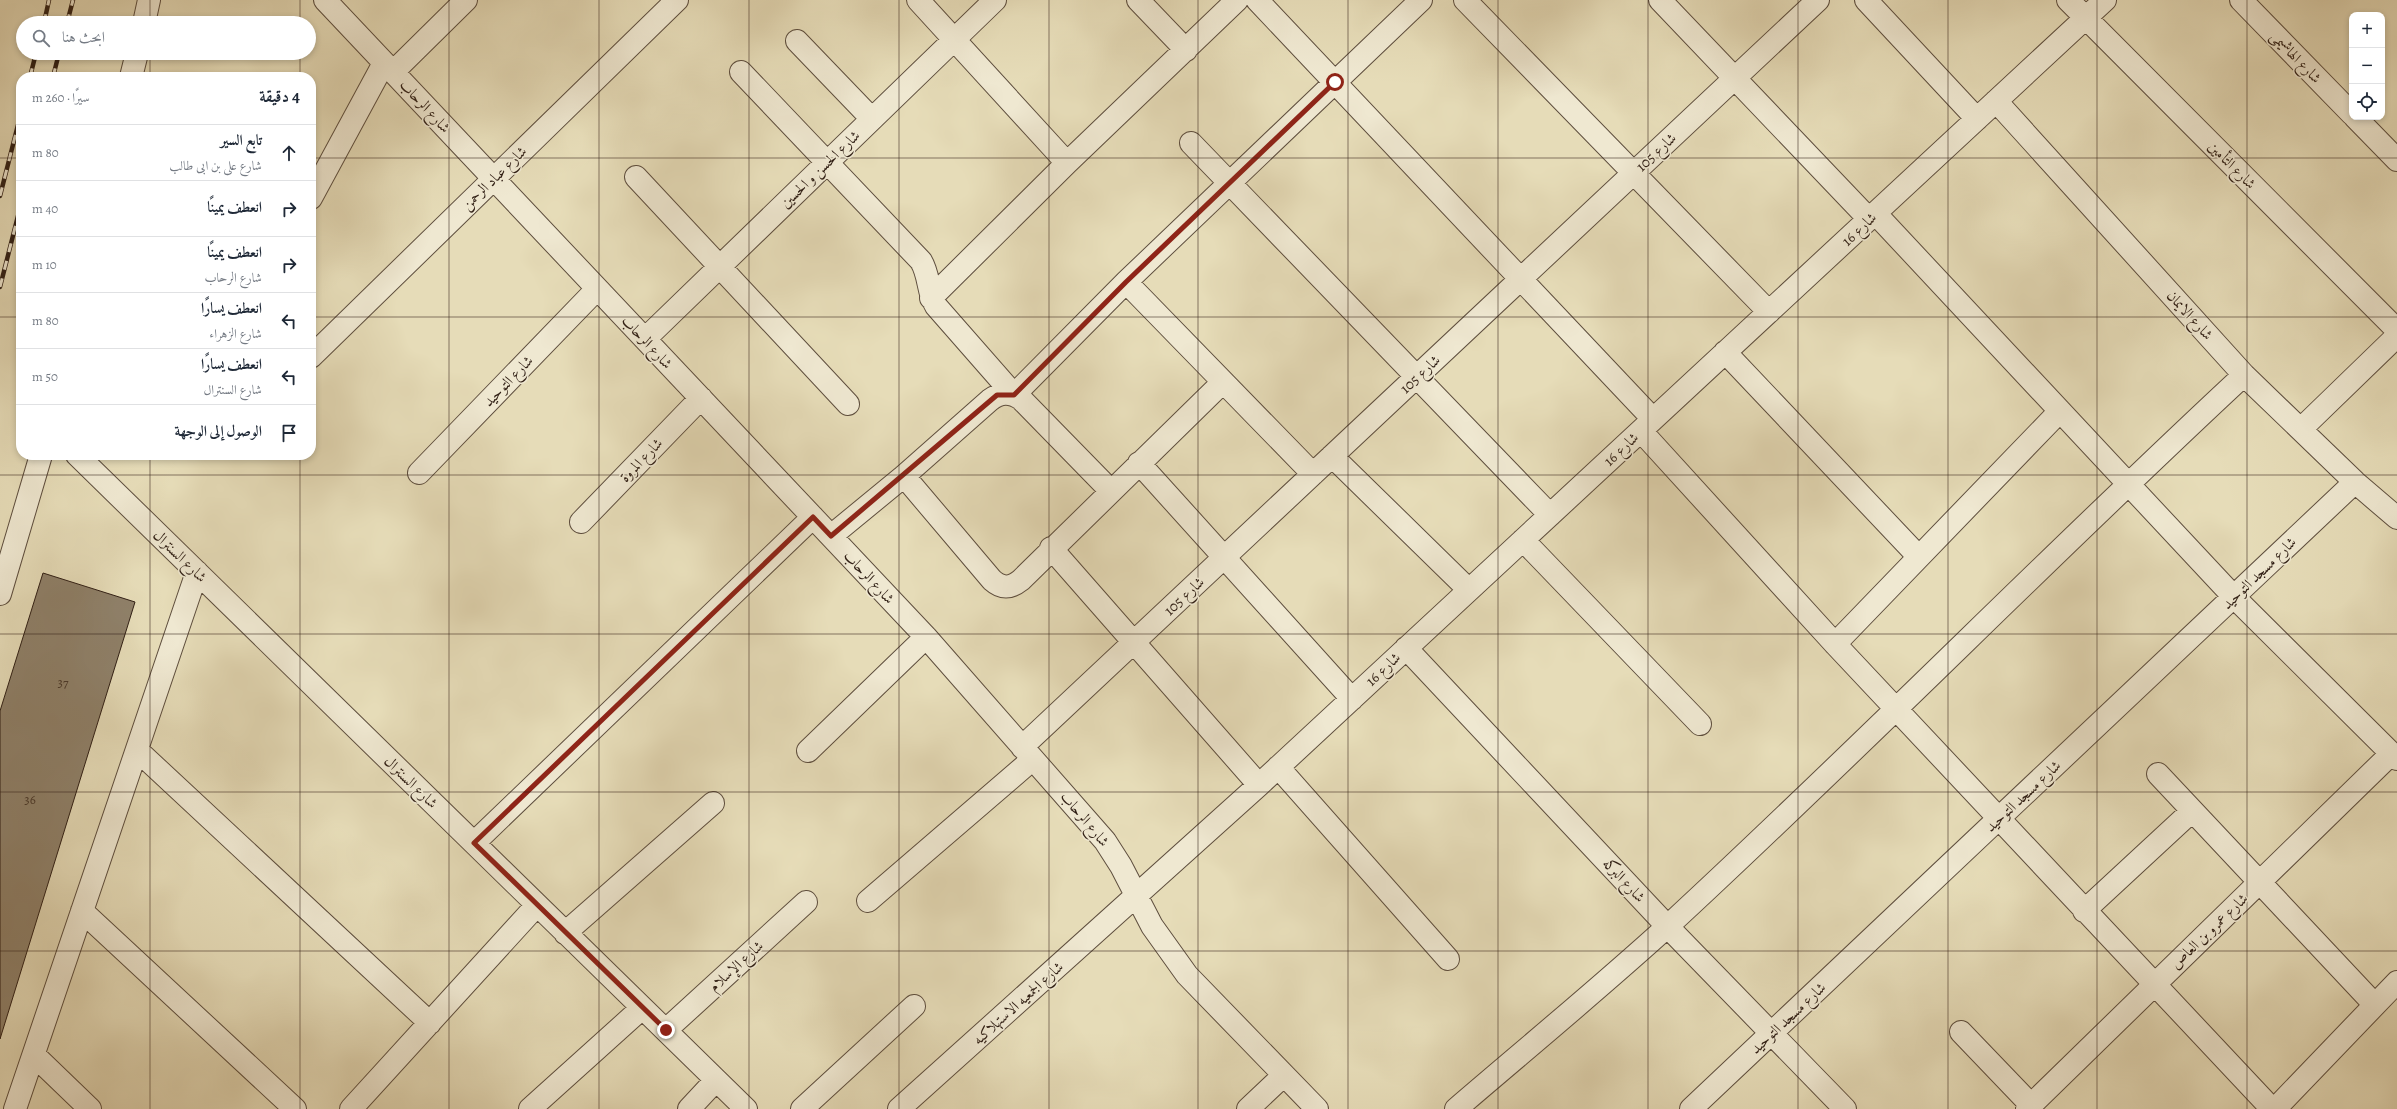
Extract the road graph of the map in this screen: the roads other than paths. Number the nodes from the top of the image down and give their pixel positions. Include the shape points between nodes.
1 (149, 0) edge
2 (325, 0) edge
3 (466, 0) edge
4 (677, 0) edge
5 (918, 0) edge
6 (995, 0) edge
7 (1138, 0) edge
8 (1237, 0) edge
9 (1257, 0) edge
10 (1421, 0) edge
11 (1465, 0) edge
12 (1660, 0) edge
13 (1818, 0) edge
14 (1866, 0) edge
15 (2068, 0) edge
16 (2105, 0) edge
17 (2241, 0) edge
18 (146, 16) edge
19 (2086, 18) junction
20 (954, 40) junction
21 (797, 41) dead end
22 (1186, 50) junction
23 (135, 60) edge
24 (389, 68) junction
25 (132, 72) edge
26 (741, 72) dead end
27 (1734, 78) junction
28 (1335, 82) junction
29 (1996, 101) junction
30 (2349, 111) edge
31 (872, 119) junction
32 (1977, 119) junction
33 (2358, 120) edge
34 (1190, 143) dead end
35 (2397, 160) edge
36 (826, 163) junction
37 (1067, 163) junction
38 (1634, 173) junction
39 (636, 177) dead end
40 (493, 178) junction
41 (1230, 183) junction
42 (316, 190) edge
43 (1872, 216) junction
44 (720, 267) junction
45 (1520, 279) junction
46 (1126, 282) junction
47 (597, 289) junction
48 (931, 298) junction
49 (1769, 312) junction
50 (2397, 330) edge
51 (2397, 336) edge
52 (645, 339) junction
53 (316, 352) edge
54 (1725, 352) junction
55 (2244, 375) junction
56 (1417, 377) junction
57 (1223, 382) junction
58 (1014, 395) junction
59 (701, 398) junction
60 (848, 404) dead end
61 (2060, 412) junction
62 (1647, 425) junction
63 (2301, 429) junction
64 (1332, 456) junction
65 (40, 460) edge
66 (82, 460) edge
67 (1139, 463) junction
68 (419, 473) dead end
69 (1313, 474) junction
70 (904, 476) junction
71 (2355, 482) junction
72 (2127, 484) junction
73 (1110, 490) junction
74 (1550, 515) junction
75 (813, 517) junction
76 (2397, 518) edge
77 (581, 522) dead end
78 (831, 536) junction
79 (1523, 540) junction
80 (1051, 548) junction
81 (1919, 557) junction
82 (1224, 558) junction
83 (197, 572) junction
84 (1469, 590) junction
85 (0, 594) edge
86 (2234, 597) junction
87 (926, 637) junction
88 (1134, 642) junction
89 (1835, 644) junction
90 (1406, 648) junction
91 (1352, 699) junction
92 (1896, 709) junction
93 (1700, 724) dead end
94 (137, 750) junction
95 (808, 751) dead end
96 (1028, 753) junction
97 (2394, 757) edge
98 (1278, 767) junction
99 (2158, 774) dead end
100 (1259, 785) junction
101 (713, 803) dead end
102 (2192, 811) junction
103 (1999, 818) junction
104 (474, 843) junction
105 (2259, 882) junction
106 (1136, 897) junction
107 (868, 901) dead end
108 (806, 902) dead end
109 (538, 905) junction
110 (2084, 910) junction
111 (82, 911) junction
112 (1667, 926) junction
113 (565, 933) junction
114 (1448, 959) dead end
115 (2397, 982) edge
116 (2154, 985) junction
117 (2375, 1005) junction
118 (914, 1006) dead end
119 (642, 1008) junction
120 (430, 1023) junction
121 (666, 1030) junction
122 (1772, 1032) junction
123 (1961, 1032) dead end
124 (34, 1055) junction
125 (1284, 1075) junction
126 (716, 1080) junction
127 (2029, 1107) edge
128 (15, 1109) edge
129 (90, 1109) edge
130 (296, 1109) edge
131 (351, 1109) edge
132 (530, 1109) edge
133 (689, 1109) edge
134 (746, 1109) edge
135 (802, 1109) edge
136 (899, 1109) edge
137 (1248, 1109) edge
138 (1317, 1109) edge
139 (1456, 1109) edge
140 (1691, 1109) edge
141 (1845, 1109) edge
142 (2273, 1109) edge

1 - 18 street
2 - 24 street, شارع الرحاب
3 - 24 street
4 - 40 street, شارع عباد الرحمن
5 - 20 street
6 - 20 street, شارع الحسن و الحسين
7 - 22 street
8 - 22 street
9 - 28 street
10 - 28 street
11 - 38 street
12 - 27 street
13 - 27 street, شارع 105
14 - 32 street
15 - 19 street, شارع التأمين
16 - 19 street, شارع 16
17 - 30 street, شارع الهاشيمى
19 - 29 street, شارع 16
19 - 50 street, شارع التأمين
20 - 31 street, شارع الحسن و الحسين
20 - 37 street
21 - 31 street
22 - 37 street
23 - 25 street
24 - 40 street, شارع الرحاب
24 - 42 street
26 - 36 street
27 - 38 street, شارع 105
27 - 43 street
28 - 41 street
28 - 45 street
29 - 32 street, شارع 16
29 - 55 street, شارع الايمان
31 - 36 street, شارع الحسن و الحسين
32 - 43 street, شارع 16
33 - 35 street
34 - 41 street
36 - 44 street, شارع الحسن و الحسين
36 - 48 street via 921,261 927,271
37 - 48 street
38 - 45 street, شارع 105
38 - 49 street
39 - 44 street
40 - 47 street, شارع الرحاب
40 - 53 street, شارع عباد الرحمن
41 - 46 street
41 - 56 street
43 - 49 street, شارع 16
43 - 61 street
44 - 52 street, شارع الحسن و الحسين
44 - 60 street
45 - 56 street, شارع 105
45 - 62 street
46 - 57 street
46 - 58 street
47 - 52 street, شارع الرحاب
47 - 68 street, شارع التوحيد
48 - 58 street
49 - 54 street, شارع 16
51 - 63 street
52 - 59 street, شارع الرحاب
54 - 62 street, شارع 16
54 - 81 street
55 - 63 street, شارع الايمان
55 - 72 street
56 - 64 street, شارع 105
56 - 74 street
57 - 67 street
57 - 69 street
58 - 70 street via 997,395
58 - 73 street via 1021,399
59 - 75 street, شارع الرحاب
59 - 77 street, شارع المروة
61 - 72 street
61 - 81 street
62 - 74 street, شارع 16
62 - 89 street
63 - 71 street, شارع الايمان
64 - 69 street, شارع 105
64 - 84 street
65 - 85 street
66 - 83 street, شارع السنترال
67 - 73 street
67 - 82 street
69 - 82 street, شارع 105
70 - 78 street
70 - 80 street via 999,586 1015,585
71 - 76 street, شارع الايمان
71 - 86 street, شارع مسجد التوحيد
72 - 86 street
72 - 92 street
73 - 80 street
74 - 79 street, شارع 16
75 - 78 street, شارع الرحاب
75 - 104 street
78 - 87 street, شارع الرحاب
79 - 84 street, شارع 16
79 - 93 street
80 - 88 street
81 - 89 street
82 - 88 street, شارع 105
82 - 91 street
83 - 94 street
83 - 104 street, شارع السنترال
84 - 90 street, شارع 16
86 - 97 street
86 - 103 street, شارع مسجد التوحيد
87 - 95 street
87 - 96 street, شارع الرحاب
88 - 96 street, شارع 105
88 - 100 street
89 - 92 street
90 - 91 street, شارع 16
90 - 112 street, شارع البركه
91 - 98 street, شارع 16
92 - 103 street
92 - 112 street
94 - 111 street
94 - 120 street
96 - 106 street, شارع الرحاب via 1105,841
96 - 107 street, شارع 105
97 - 105 street, شارع عمرو بن العاص
98 - 100 street, شارع 16
98 - 114 street
99 - 102 street
100 - 106 street, شارع 16
101 - 113 street
102 - 105 street
102 - 110 street
103 - 110 street
103 - 122 street, شارع مسجد التوحيد
104 - 109 street, شارع السنترال
105 - 116 street, شارع عمرو بن العاص
105 - 117 street
106 - 125 street, شارع الرحاب via 1152,926 1187,975
106 - 136 street, شارع الجمعيه الاستهلاكيه
108 - 121 street, شارع الإسلام
109 - 113 street, شارع السنترال
109 - 120 street
110 - 116 street
111 - 124 street
111 - 130 street
112 - 122 street, شارع البركه
112 - 139 street
113 - 119 street, شارع السنترال
115 - 117 street
116 - 127 street, شارع عمرو بن العاص
116 - 142 street
117 - 142 street
118 - 135 street
119 - 121 street, شارع السنترال
119 - 132 street
120 - 131 street
121 - 126 street, شارع السنترال
122 - 140 street, شارع مسجد التوحيد
122 - 141 street, شارع البركه
123 - 127 street
124 - 128 street
124 - 129 street
125 - 137 street
125 - 138 street, شارع الرحاب
126 - 133 street
126 - 134 street, شارع السنترال

